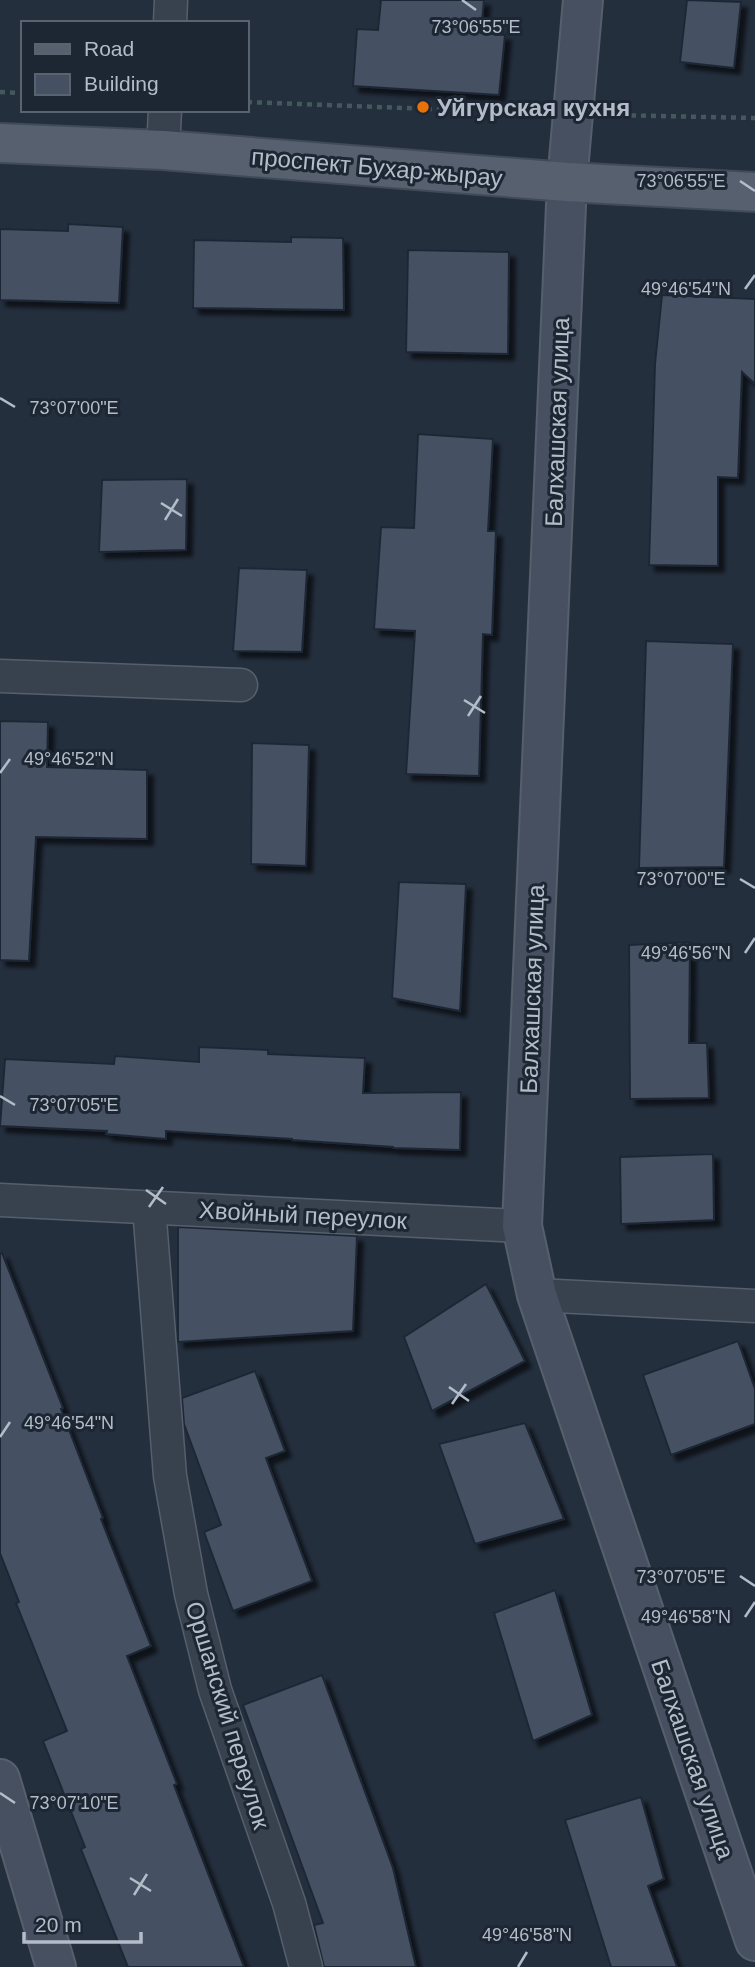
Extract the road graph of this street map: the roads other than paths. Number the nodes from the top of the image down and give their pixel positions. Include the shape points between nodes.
1 (171, 0) edge
2 (583, 0) edge
3 (170, 21) edge
4 (165, 112) edge
5 (0, 143) edge
6 (163, 150) junction
7 (567, 183) junction
8 (755, 192) edge
9 (0, 676) edge
10 (241, 685) dead end
11 (0, 1200) edge
12 (149, 1207) junction
13 (522, 1226) junction
14 (537, 1295) junction
15 (755, 1306) edge
16 (0, 1779) edge
17 (755, 1941) edge
18 (56, 1967) edge
19 (306, 1967) edge

1 - 3 street
2 - 7 street, Балхашская улица
4 - 6 street
5 - 6 main road, проспект Бухар-жырау
6 - 7 main road, проспект Бухар-жырау
7 - 8 main road, проспект Бухар-жырау
7 - 13 street, Балхашская улица
9 - 10 street
11 - 12 street, Хвойный переулок
12 - 13 street, Хвойный переулок
12 - 19 street, Оршанский переулок via 170,1476 191,1594 215,1690 289,1903
13 - 14 street, Балхашская улица
14 - 15 street
14 - 17 street, Балхашская улица
16 - 18 street

